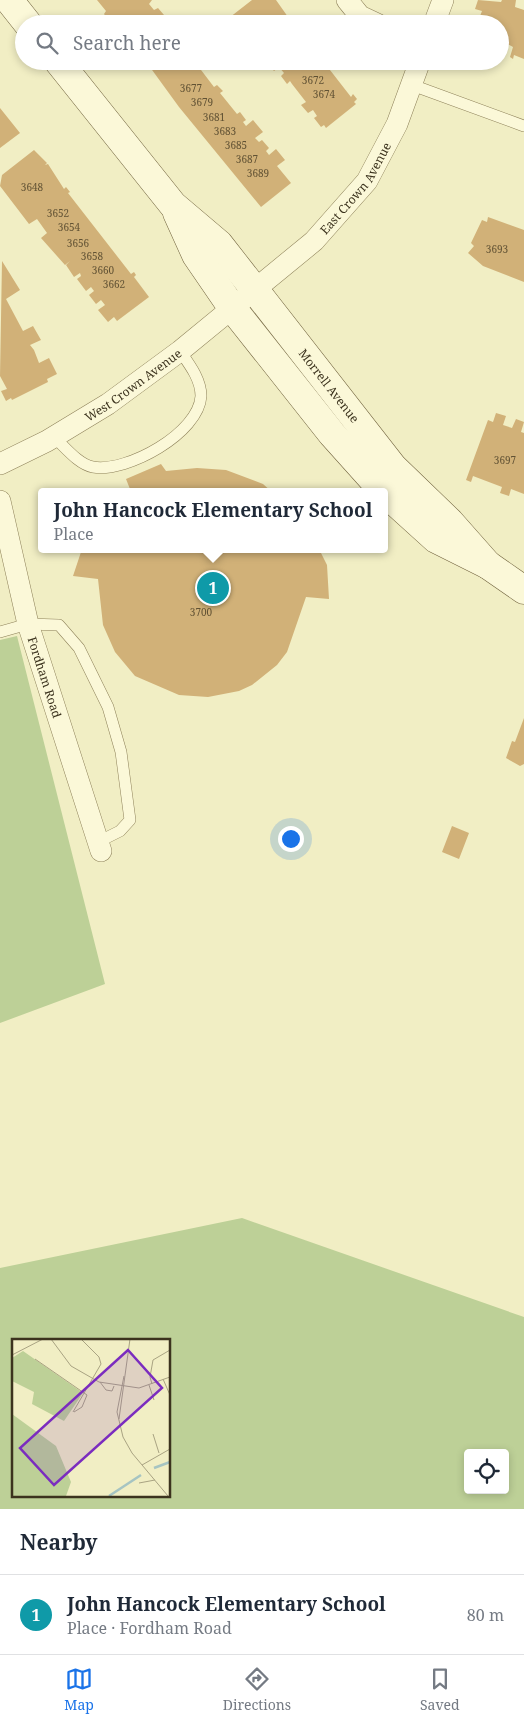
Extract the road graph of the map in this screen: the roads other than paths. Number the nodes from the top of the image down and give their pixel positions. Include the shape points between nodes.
1 (9, 0) edge
2 (347, 0) edge
3 (443, 0) edge
4 (21, 15) edge
5 (359, 15) edge
6 (437, 15) edge
7 (65, 70) edge
8 (417, 70) edge
9 (412, 85) junction
10 (524, 126) edge
11 (173, 204) junction
12 (255, 291) junction
13 (233, 308) junction
14 (180, 351) junction
15 (54, 438) junction
16 (0, 464) edge
17 (380, 488) edge
18 (388, 496) edge
19 (0, 501) edge
20 (488, 565) junction
21 (524, 590) edge
22 (28, 624) junction
23 (0, 632) edge
24 (100, 846) joint

1 - 4 street
2 - 5 street
3 - 6 street
7 - 11 street, Morrell Avenue
8 - 9 street, East Crown Avenue
9 - 10 lane
9 - 12 street, East Crown Avenue via 397,124 367,181 314,241
11 - 12 street, Morrell Avenue via 219,244
11 - 13 street, Morrell Avenue via 196,256
12 - 13 street, West Crown Avenue
12 - 20 street, Morrell Avenue via 393,467 450,522
13 - 14 street, West Crown Avenue
13 - 17 street, Morrell Avenue via 332,434
14 - 15 street, West Crown Avenue via 108,404
14 - 15 lane via 196,376 200,404 188,423 157,448 130,464 115,468 94,467 81,462
15 - 16 street, West Crown Avenue
18 - 20 street, Morrell Avenue via 436,539
19 - 22 street, Fordham Road
20 - 21 street, Morrell Avenue
22 - 23 lane
22 - 24 street, Fordham Road
22 - 24 lane via 59,625 79,648 108,707 121,752 130,820 120,832

